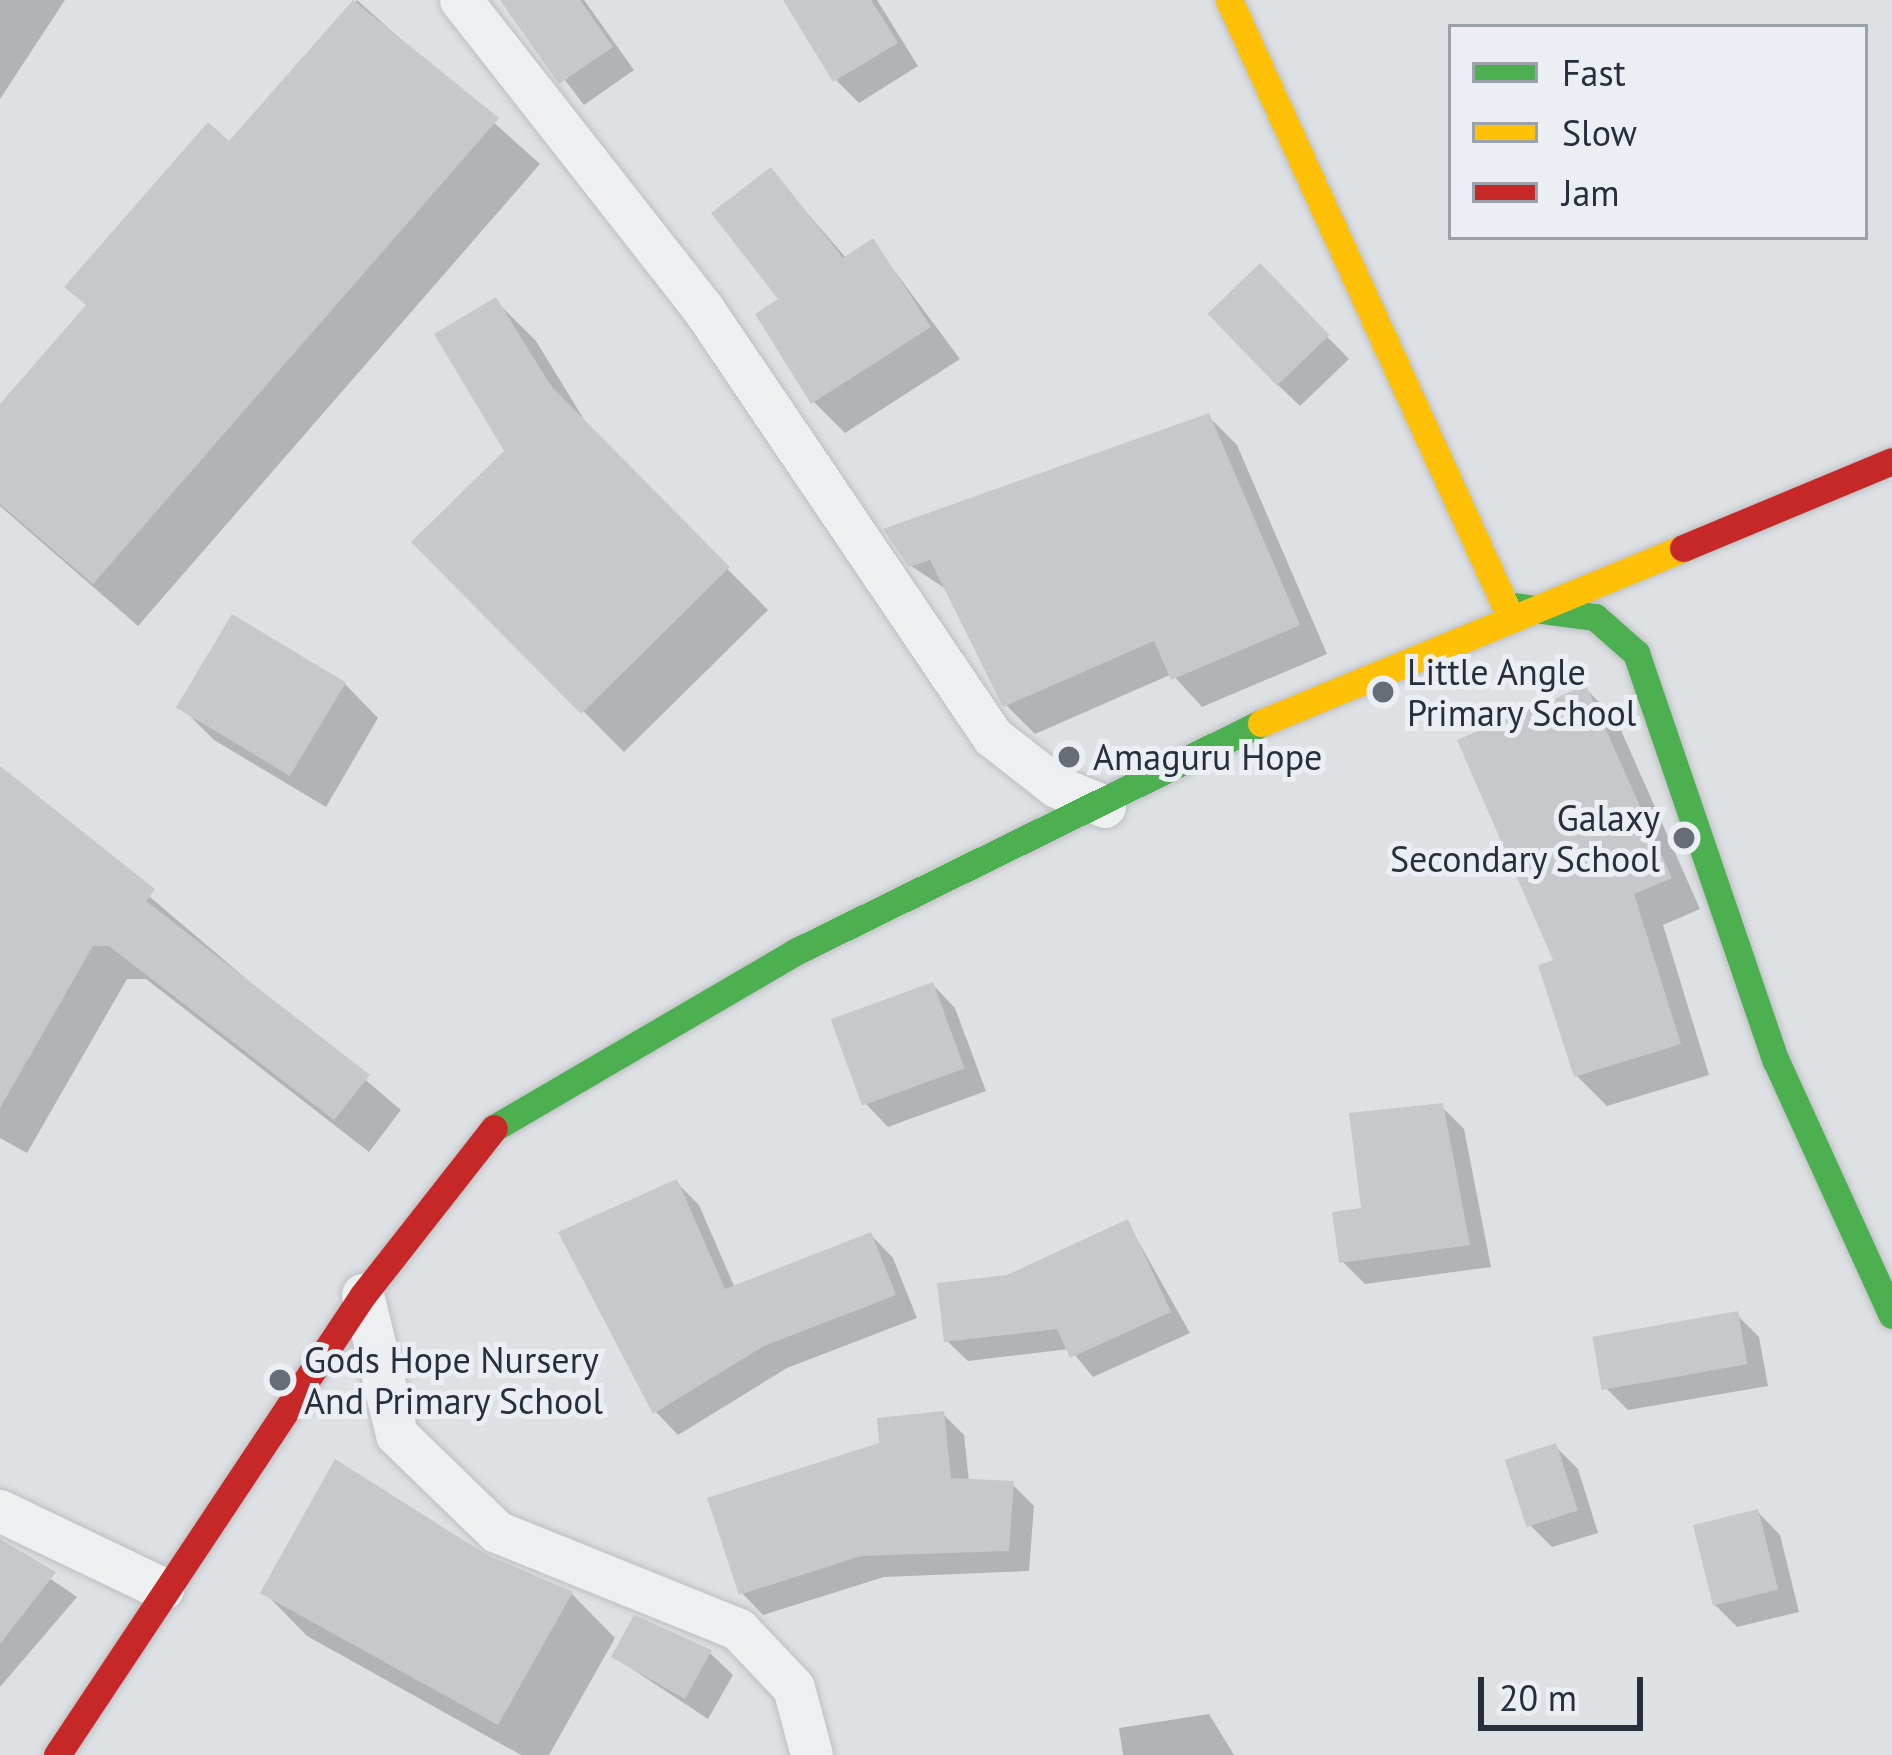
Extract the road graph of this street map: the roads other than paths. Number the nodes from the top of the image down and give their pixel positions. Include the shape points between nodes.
1 (461, 0) edge
2 (1229, 0) edge
3 (1892, 461) edge
4 (1508, 613) junction
5 (1106, 807) junction
6 (363, 1295) junction
7 (1892, 1315) edge
8 (0, 1511) edge
9 (163, 1589) junction
10 (57, 1755) edge
11 (812, 1755) edge

1 - 5 street via 692,293 993,737 1057,787
2 - 4 street
3 - 4 street
4 - 5 street via 1221,740
4 - 7 street via 1595,617 1636,653 1784,1083
5 - 6 street via 795,952 490,1131
6 - 9 street
6 - 11 street via 382,1401 406,1445 497,1532 739,1630 794,1688
8 - 9 street
9 - 10 street

